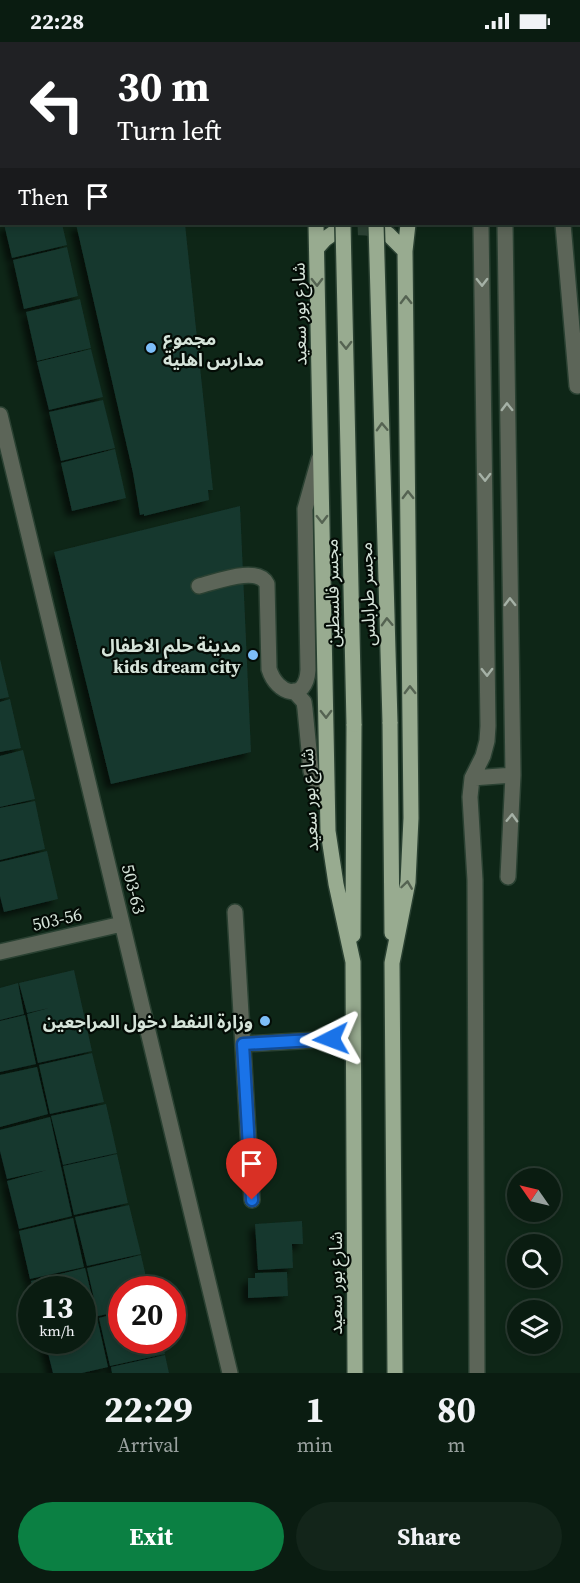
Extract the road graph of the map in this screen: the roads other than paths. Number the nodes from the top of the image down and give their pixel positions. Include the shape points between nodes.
1 (316, 225) edge
2 (408, 225) edge
3 (481, 225) edge
4 (505, 225) edge
5 (563, 225) edge
6 (339, 228) edge
7 (382, 229) edge
8 (317, 248) junction
9 (405, 250) junction
10 (577, 386) dead end
11 (0, 415) edge
12 (321, 450) junction
13 (199, 586) dead end
14 (294, 691) junction
15 (513, 775) junction
16 (472, 778) junction
17 (327, 792) junction
18 (508, 877) dead end
19 (235, 912) dead end
20 (122, 924) junction
21 (0, 952) edge
22 (353, 962) junction
23 (392, 963) junction
24 (353, 1038) junction
25 (243, 1044) junction
26 (252, 1200) dead end
27 (230, 1373) edge
28 (355, 1373) edge
29 (395, 1373) edge
30 (477, 1373) edge

1 - 8 main road, شارع بور سعيد
2 - 9 main road
3 -> 16 street via 488,726 483,756
15 -> 4 street
5 - 10 street
6 - 8 main road
6 -> 22 main road, مجسر فلسطين, bridge via 354,724
7 - 9 main road
23 -> 7 main road, مجسر طرابلس, bridge
8 -> 12 main road, شارع بور سعيد
23 -> 9 main road via 408,882 411,818
11 - 20 street, 503-63
12 - 14 street via 305,509 307,678
12 -> 17 main road, شارع بور سعيد
13 - 14 street via 243,575 264,579 269,669 279,687
14 - 17 street via 305,709 311,771
15 - 16 street
18 -> 15 street
16 - 30 street
17 - 22 main road, شارع بور سعيد via 336,884
19 - 25 street
20 - 21 street, 503-56
20 - 27 street, 503-63
22 - 24 main road, شارع بور سعيد
23 - 29 main road
24 - 25 street
24 - 28 main road, شارع بور سعيد
25 - 26 street

